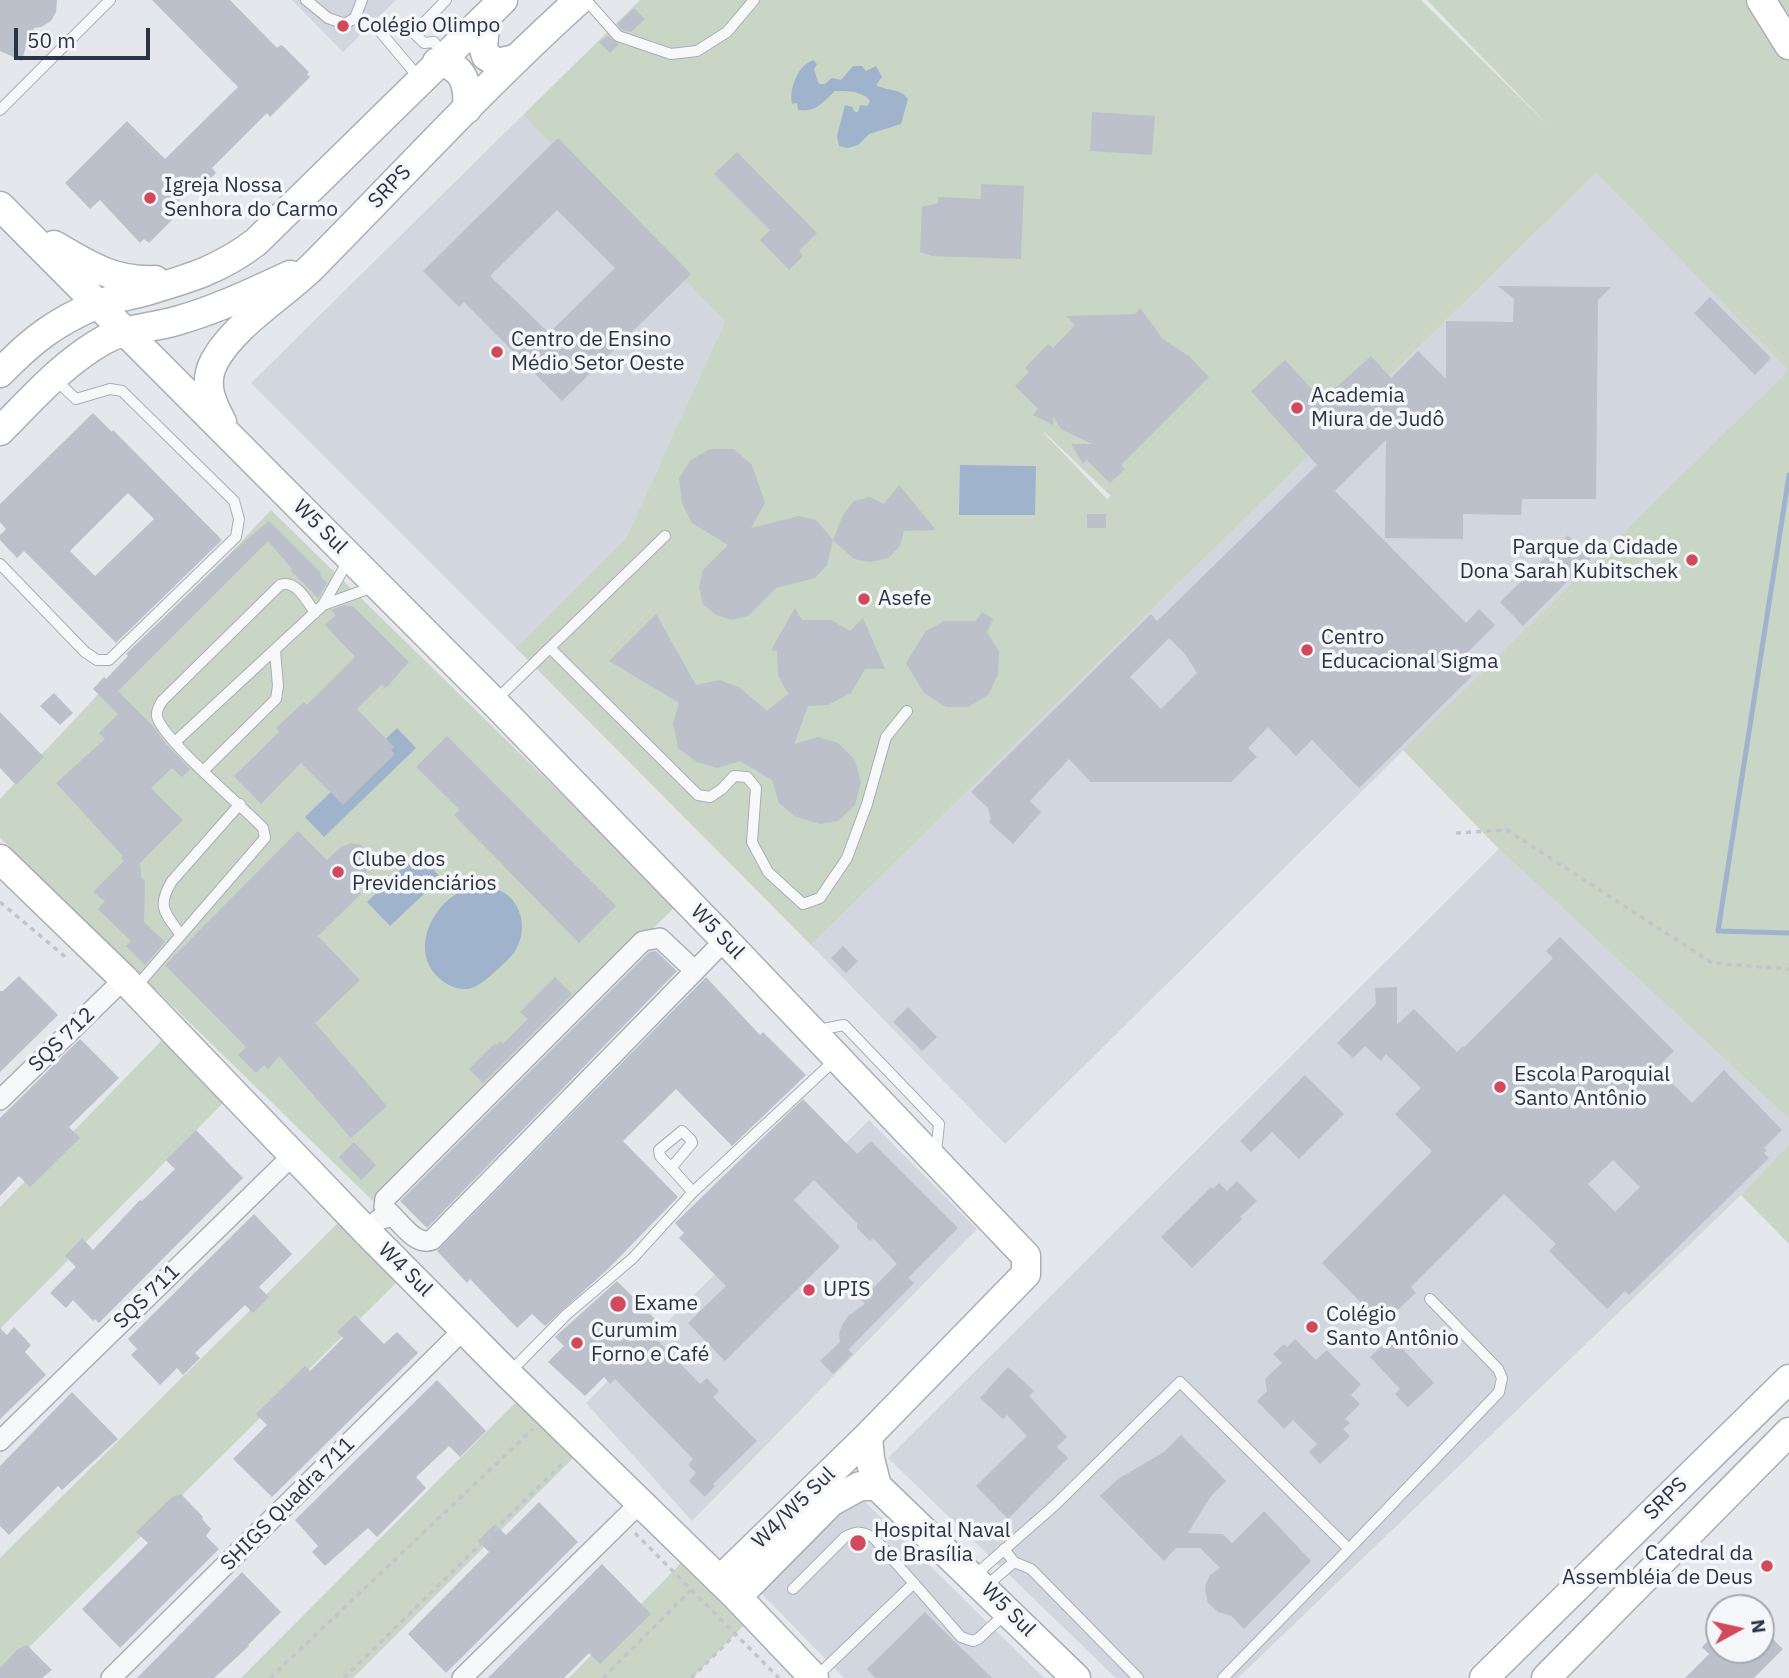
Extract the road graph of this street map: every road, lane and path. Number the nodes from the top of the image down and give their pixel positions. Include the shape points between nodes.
1 (110, 0) edge
2 (306, 0) edge
3 (362, 0) edge
4 (446, 0) edge
5 (579, 0) edge
6 (586, 0) edge
7 (754, 0) edge
8 (1761, 0) edge
9 (494, 8) edge
10 (355, 18) junction
11 (1789, 45) edge
12 (514, 59) junction
13 (434, 66) junction
14 (467, 109) junction
15 (0, 110) edge
16 (0, 206) edge
17 (33, 238) junction
18 (314, 264) junction
19 (186, 280) junction
20 (98, 304) junction
21 (126, 332) junction
22 (29, 343) junction
23 (0, 373) edge
24 (55, 375) junction
25 (0, 431) edge
26 (230, 436) junction
27 (665, 536) dead end
28 (349, 557) junction
29 (0, 564) edge
30 (378, 586) junction
31 (319, 609) junction
32 (550, 648) junction
33 (275, 651) junction
34 (494, 702) junction
35 (907, 711) dead end
36 (175, 742) junction
37 (203, 771) junction
38 (240, 804) junction
39 (1456, 834) dead end
40 (0, 859) edge
41 (181, 935) junction
42 (725, 940) junction
43 (1789, 969) edge
44 (695, 971) junction
45 (129, 985) junction
46 (812, 1031) junction
47 (837, 1058) junction
48 (0, 1100) edge
49 (295, 1154) junction
50 (936, 1160) junction
51 (671, 1168) dead end
52 (693, 1192) junction
53 (393, 1216) junction
54 (366, 1230) junction
55 (1430, 1299) dead end
56 (464, 1329) junction
57 (508, 1374) junction
58 (1789, 1379) edge
59 (550, 1413) junction
60 (1789, 1432) edge
61 (868, 1436) junction
62 (0, 1441) edge
63 (582, 1445) junction
64 (877, 1486) junction
65 (640, 1502) junction
66 (1004, 1549) junction
67 (1349, 1549) junction
68 (1014, 1562) junction
69 (979, 1582) junction
70 (914, 1583) junction
71 (793, 1589) dead end
72 (730, 1591) junction
73 (1008, 1611) junction
74 (111, 1678) edge
75 (270, 1678) edge
76 (344, 1678) edge
77 (463, 1678) edge
78 (603, 1678) edge
79 (691, 1678) edge
80 (814, 1678) edge
81 (1076, 1678) edge
82 (1138, 1678) edge
83 (1223, 1678) edge
84 (1484, 1678) edge
85 (1546, 1678) edge

1 - 15 lane
2 - 10 lane via 340,24
3 - 10 lane
4 - 13 lane via 414,33 424,43 434,42
5 - 12 main road, SRPS
6 - 7 lane via 618,36 671,54 697,51 727,32
8 - 11 main road
9 - 12 main road via 483,46 486,56 499,63
9 - 13 main road
10 - 13 lane
12 - 14 main road, SRPS
13 - 14 main road via 447,63 461,72
13 - 19 main road via 256,242 218,268
14 - 18 main road, SRPS
16 - 17 main road, W5 Sul
17 - 19 main road via 124,279
17 - 20 main road, W5 Sul
18 - 21 main road, SRPS via 209,311
18 - 26 main road via 229,341 213,365 209,393
19 - 20 main road
20 - 21 main road, W5 Sul
20 - 22 main road
21 - 24 main road via 106,339
21 - 26 main road, W5 Sul
22 - 23 main road
22 - 24 main road via 48,347 55,358
24 - 25 main road
24 - 29 lane via 76,399 110,389 122,391 234,502 239,519 236,537 109,660 97,660 85,652
26 - 28 main road, W5 Sul
27 - 32 lane
28 - 30 main road, W5 Sul
28 - 31 lane
30 - 31 lane
30 - 34 main road, W5 Sul
31 - 33 lane
31 - 36 lane via 293,585 285,583 273,590 162,701 157,716
32 - 34 lane
32 - 35 lane via 698,794 710,797 734,776 747,777 756,788 752,842 768,872 803,904 820,898 847,858 886,737
33 - 36 lane
33 - 37 lane via 276,699
34 - 42 main road, W5 Sul
36 - 37 lane
37 - 38 lane
38 - 41 lane via 166,891 163,909
38 - 41 lane via 263,828 264,842
39 - 43 path via 1507,831 1712,963
40 - 45 main road, W4 Sul
41 - 45 lane
42 - 44 street
42 - 46 main road, W5 Sul
44 - 53 street via 432,1240 419,1241
44 - 53 street via 660,938 643,941 385,1199 384,1207
45 - 48 street, SQS 712
45 - 49 main road, W4 Sul
46 - 47 main road, W5 Sul
46 - 50 lane via 844,1026 939,1125
47 - 50 main road, W5 Sul
47 - 52 lane
49 - 54 main road, W4 Sul
49 - 62 street, SQS 711
50 - 61 main road, W5 Sul via 1021,1248 1028,1264 1026,1274
51 - 52 lane
52 - 57 lane via 633,1258 566,1315
53 - 54 street
54 - 56 main road, W4 Sul
55 - 67 lane via 1498,1369 1502,1378 1499,1392
56 - 57 main road, W4 Sul
56 - 74 street, SHIGS Quadra 711
57 - 59 main road, W4 Sul
58 - 84 main road, SRPS
59 - 63 main road, W4 Sul
59 - 75 path
60 - 85 main road, SRPS
61 - 64 main road
61 - 72 main road, W4/W5 Sul
63 - 65 main road, W4 Sul
63 - 76 path
64 - 69 main road, W5 Sul
64 - 72 main road, W4/W5 Sul via 860,1486 831,1502
65 - 72 main road, W4 Sul
65 - 77 street
66 - 67 lane via 1180,1382
66 - 68 lane
66 - 69 lane
67 - 83 lane
68 - 69 lane
68 - 82 lane via 1031,1569
69 - 73 main road, W5 Sul
70 - 71 lane via 874,1538 855,1532
70 - 73 lane via 961,1637 973,1641
70 - 80 lane
72 - 78 path
72 - 79 path
72 - 80 main road, W4 Sul
73 - 81 main road, W5 Sul

